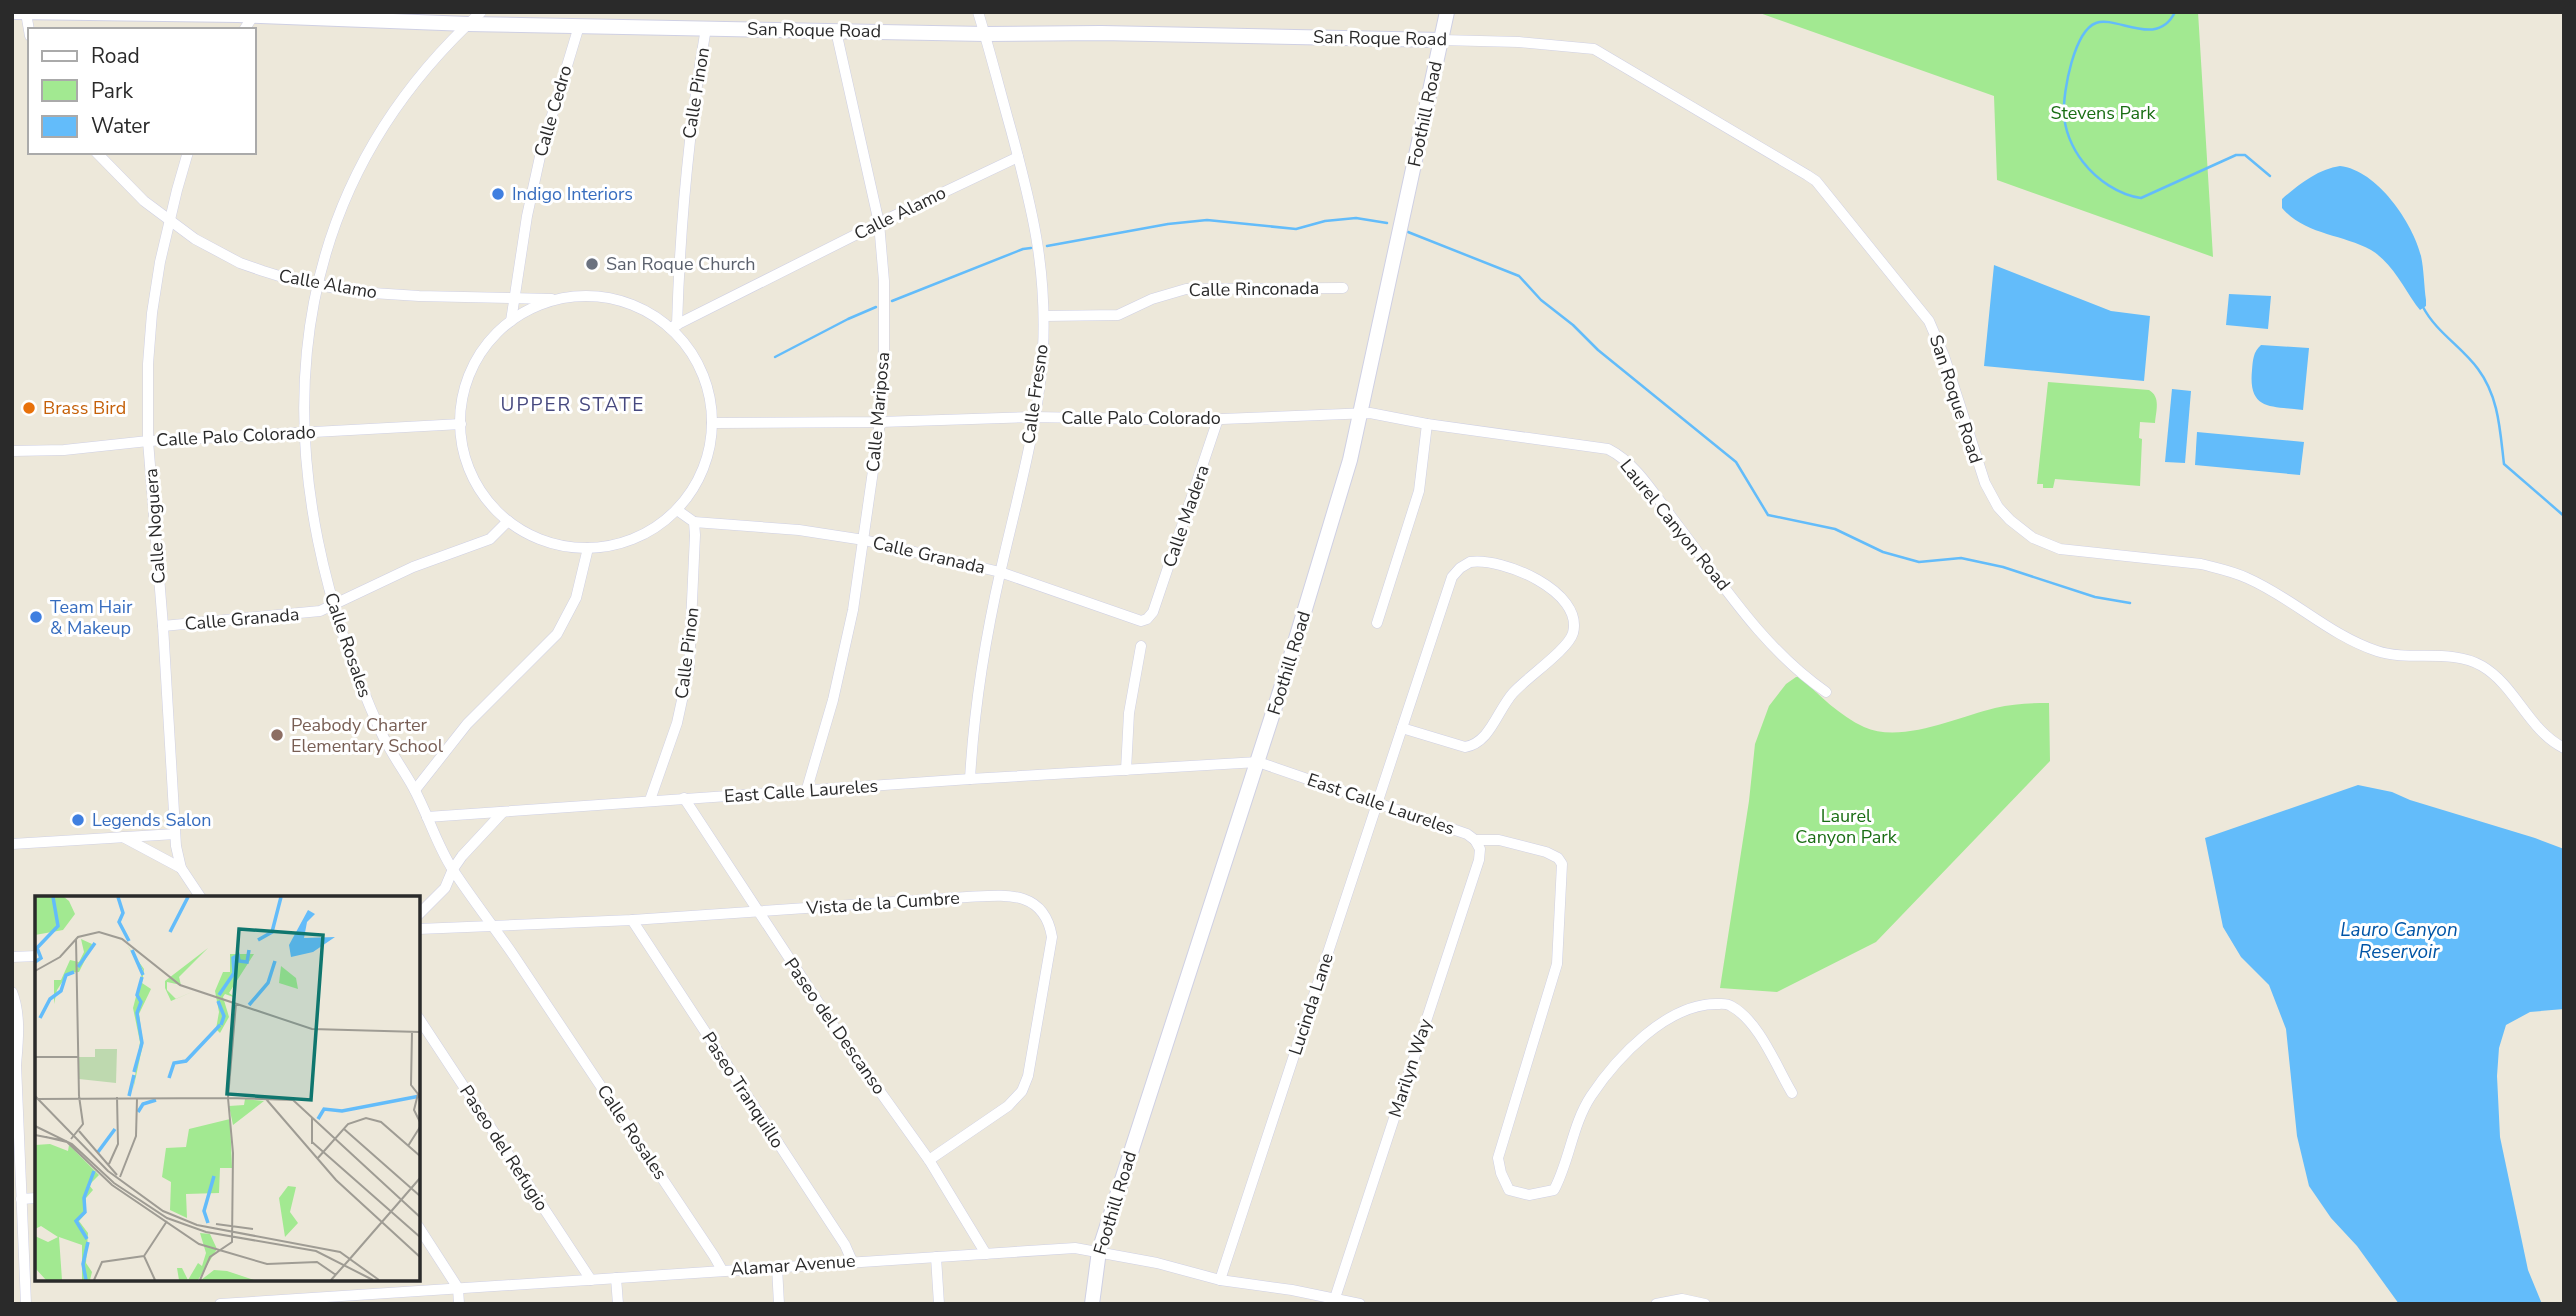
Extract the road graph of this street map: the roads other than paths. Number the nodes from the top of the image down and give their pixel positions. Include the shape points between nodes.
1 (15, 12) edge
2 (481, 12) edge
3 (978, 12) edge
4 (1447, 12) edge
5 (26, 13) edge
6 (254, 14) edge
7 (468, 23) junction
8 (579, 26) junction
9 (706, 28) junction
10 (835, 31) junction
11 (985, 34) junction
12 (1441, 40) junction
13 (98, 154) edge
14 (187, 154) edge
15 (1018, 157) junction
16 (170, 219) junction
17 (879, 223) junction
18 (316, 283) junction
19 (1343, 288) dead end
20 (515, 297) junction
21 (559, 299) junction
22 (1044, 316) junction
23 (512, 321) junction
24 (674, 327) junction
25 (1360, 414) junction
26 (1033, 417) junction
27 (1217, 419) junction
28 (880, 422) junction
29 (712, 423) junction
30 (461, 424) junction
31 (1427, 424) junction
32 (304, 432) junction
33 (148, 441) junction
34 (12, 451) edge
35 (677, 510) junction
36 (508, 521) junction
37 (694, 522) junction
38 (864, 540) junction
39 (588, 548) junction
40 (1000, 572) junction
41 (333, 606) junction
42 (1153, 612) joint
43 (1377, 623) dead end
44 (163, 626) junction
45 (1141, 646) dead end
46 (1826, 692) dead end
47 (1402, 728) junction
48 (2564, 748) edge
49 (1258, 762) junction
50 (1126, 770) junction
51 (970, 779) junction
52 (415, 790) junction
53 (806, 792) junction
54 (684, 798) junction
55 (650, 800) junction
56 (1377, 803) junction
57 (503, 811) junction
58 (427, 817) junction
59 (175, 834) junction
60 (123, 837) junction
61 (1475, 840) junction
62 (12, 844) edge
63 (181, 868) junction
64 (453, 869) junction
65 (200, 896) edge
66 (757, 912) junction
67 (420, 913) edge
68 (632, 920) junction
69 (493, 925) junction
70 (420, 929) edge
71 (35, 956) edge
72 (12, 957) edge
73 (12, 992) edge
74 (420, 1020) edge
75 (14, 1062) edge
76 (1792, 1093) dead end
77 (929, 1160) junction
78 (35, 1198) edge
79 (21, 1199) junction
80 (420, 1229) edge
81 (1099, 1251) junction
82 (986, 1254) junction
83 (936, 1257) junction
84 (852, 1261) junction
85 (777, 1267) junction
86 (722, 1270) junction
87 (616, 1279) junction
88 (591, 1280) junction
89 (1220, 1280) junction
90 (458, 1288) junction
91 (1335, 1298) junction
92 (342, 1300) edge
93 (26, 1304) edge
94 (220, 1304) edge
95 (459, 1304) edge
96 (618, 1304) edge
97 (779, 1304) edge
98 (939, 1304) edge
99 (1092, 1304) edge
100 (1360, 1304) edge
101 (1656, 1304) edge
102 (1705, 1304) edge

1 - 5 street, San Roque Road
2 - 7 street, Calle Rosales
3 - 11 street, Calle Fresno
4 - 12 street, Foothill Road
5 - 6 street, San Roque Road
6 - 7 street, San Roque Road
7 - 8 street, San Roque Road
7 - 18 street, Calle Rosales via 420,74 379,132 346,195
8 - 9 street, San Roque Road
8 - 20 street, Calle Cedro via 541,152
9 - 10 street, San Roque Road
9 - 24 street, Calle Pinon via 684,186
10 - 11 street, San Roque Road
10 - 17 street, Calle Mariposa
11 - 12 street, San Roque Road
11 - 15 street, Calle Fresno
12 - 25 street, Foothill Road
12 - 48 street, San Roque Road via 1594,49 1816,181 1929,321 1984,483 1998,507 2033,538 2060,549 2220,569 2248,578 2330,629 2379,652 2475,662 2494,674 2544,735
13 - 16 street, Calle Alamo
14 - 16 street, Calle Noguera
15 - 17 street, Calle Alamo
15 - 22 street, Calle Fresno via 1039,244
16 - 18 street, Calle Alamo via 195,239 240,263
16 - 33 street, Calle Noguera via 152,313
17 - 24 street, Calle Alamo
17 - 28 street, Calle Mariposa via 885,316
18 - 20 street, Calle Alamo via 394,295
18 - 32 street, Calle Rosales via 305,363
19 - 22 street, Calle Rinconada via 1186,289 1118,315
20 - 21 street, Calle Alamo
20 - 23 street, Calle Cedro
21 - 23 street
21 - 24 street via 593,296 618,300
22 - 26 street, Calle Fresno
23 - 30 street via 475,363 464,393
24 - 29 street via 698,364
25 - 27 street, Calle Palo Colorado
25 - 31 street, Laurel Canyon Road
25 - 49 street, Foothill Road
26 - 27 street, Calle Palo Colorado
26 - 28 street, Calle Palo Colorado
26 - 40 street, Calle Fresno
27 - 42 street, Calle Madera
28 - 29 street, Calle Palo Colorado
28 - 38 street, Calle Mariposa
29 - 35 street via 703,470
30 - 32 street, Calle Palo Colorado
30 - 36 street via 470,470 486,498
31 - 43 street via 1419,491
31 - 46 street, Laurel Canyon Road via 1597,446 1617,454 1650,488 1785,660
32 - 33 street, Calle Palo Colorado
32 - 41 street, Calle Rosales via 314,519
33 - 34 street, Calle Palo Colorado
33 - 44 street, Calle Noguera
35 - 37 street
35 - 39 street via 636,538
36 - 39 street via 545,542
36 - 41 street, Calle Granada via 496,536 413,567
37 - 38 street, Calle Granada
37 - 55 street, Calle Pinon via 689,668 677,723
38 - 40 street, Calle Granada
38 - 53 street, Calle Mariposa via 834,699
39 - 52 street via 576,598 557,634 467,724
40 - 42 street, Calle Granada via 1135,620 1147,619
40 - 51 street, Calle Fresno via 978,685
41 - 44 street, Calle Granada
41 - 52 street, Calle Rosales via 383,737
44 - 59 street, Calle Noguera
45 - 50 street via 1129,713
47 - 47 street, Lucinda Lane via 1452,577 1460,568 1482,562 1517,570 1545,584 1567,607 1574,624 1569,641 1505,701 1480,741 1460,747
47 - 56 street, Lucinda Lane
49 - 50 street, East Calle Laureles
49 - 56 street, East Calle Laureles
49 - 81 street, Foothill Road
50 - 51 street, East Calle Laureles
51 - 53 street, East Calle Laureles
52 - 58 street, Calle Rosales
53 - 54 street, East Calle Laureles
54 - 55 street, East Calle Laureles
54 - 66 street, Paseo del Descanso
55 - 57 street, East Calle Laureles
56 - 61 street, East Calle Laureles
56 - 89 street, Lucinda Lane
57 - 58 street, East Calle Laureles
57 - 64 street
58 - 64 street, Calle Rosales
59 - 60 street
59 - 63 street, Calle Noguera
60 - 62 street
60 - 63 street
61 - 76 street, East Calle Laureles via 1499,840 1546,852 1562,864 1557,964 1498,1158 1509,1190 1529,1195 1555,1190 1591,1096 1645,1034 1667,1018 1702,1004 1729,1004 1750,1021
61 - 91 street, Marilyn Way via 1479,860
63 - 65 street, Calle Noguera
64 - 67 street via 445,888
64 - 69 street, Calle Rosales
66 - 68 street, Vista de la Cumbre
66 - 77 street, Paseo del Descanso
66 - 77 street, Vista de la Cumbre via 1009,895 1042,911 1051,928 1052,946 1025,1086 1008,1107
68 - 69 street, Vista de la Cumbre
68 - 84 street, Paseo Tranquillo
69 - 70 street, Vista de la Cumbre
69 - 86 street, Calle Rosales
71 - 72 street
73 - 75 street via 18,1045
74 - 88 street, Paseo del Refugio
75 - 79 street
77 - 82 street, Paseo del Descanso
78 - 79 street
79 - 93 street
80 - 90 street
81 - 82 street, Alamar Avenue via 1075,1248
81 - 89 street, Alamar Avenue
81 - 99 street, Foothill Road
82 - 83 street, Alamar Avenue
83 - 84 street, Alamar Avenue
83 - 98 street
84 - 85 street, Alamar Avenue
85 - 86 street, Alamar Avenue
85 - 97 street
86 - 87 street, Alamar Avenue
87 - 88 street, Alamar Avenue
87 - 96 street
88 - 90 street, Alamar Avenue
89 - 91 street, Alamar Avenue
90 - 92 street, Alamar Avenue
90 - 95 street
91 - 100 street, Alamar Avenue
92 - 94 street, Alamar Avenue
101 - 102 street via 1682,1299

